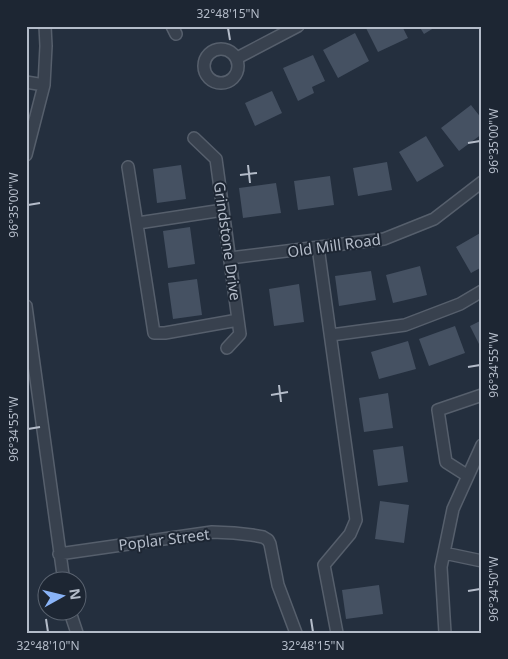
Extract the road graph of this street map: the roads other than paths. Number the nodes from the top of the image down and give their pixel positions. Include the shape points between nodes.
1 (45, 26) edge
2 (298, 26) edge
3 (237, 58) dead end
4 (26, 82) edge
5 (44, 85) junction
6 (194, 138) dead end
7 (26, 155) edge
8 (128, 167) dead end
9 (482, 182) edge
10 (224, 210) junction
11 (138, 223) junction
12 (318, 247) junction
13 (230, 258) junction
14 (482, 291) edge
15 (26, 306) edge
16 (238, 320) junction
17 (330, 335) junction
18 (227, 348) dead end
19 (482, 395) edge
20 (482, 445) edge
21 (468, 476) junction
22 (444, 553) junction
23 (59, 554) junction
24 (482, 561) edge
25 (62, 572) edge
26 (296, 633) edge
27 (337, 633) edge
28 (445, 633) edge

1 - 5 street
2 - 3 street
4 - 5 street
5 - 7 street
6 - 10 street, Grindstone Drive via 216,159
8 - 11 street
9 - 12 street, Old Mill Road via 434,219 384,239
10 - 11 street
10 - 13 street, Grindstone Drive
11 - 16 street via 154,332 165,333
12 - 13 street, Old Mill Road
12 - 17 street
13 - 16 street, Grindstone Drive
14 - 17 street via 460,304 405,325
15 - 23 street
16 - 18 street, Grindstone Drive via 240,334
17 - 27 street via 356,520 350,534 324,565
19 - 21 street via 438,410 446,462
20 - 21 street
21 - 22 street via 452,509
22 - 24 street
22 - 28 street via 441,567
23 - 25 street
23 - 26 street, Poplar Street via 212,532 263,537 270,544 278,585

